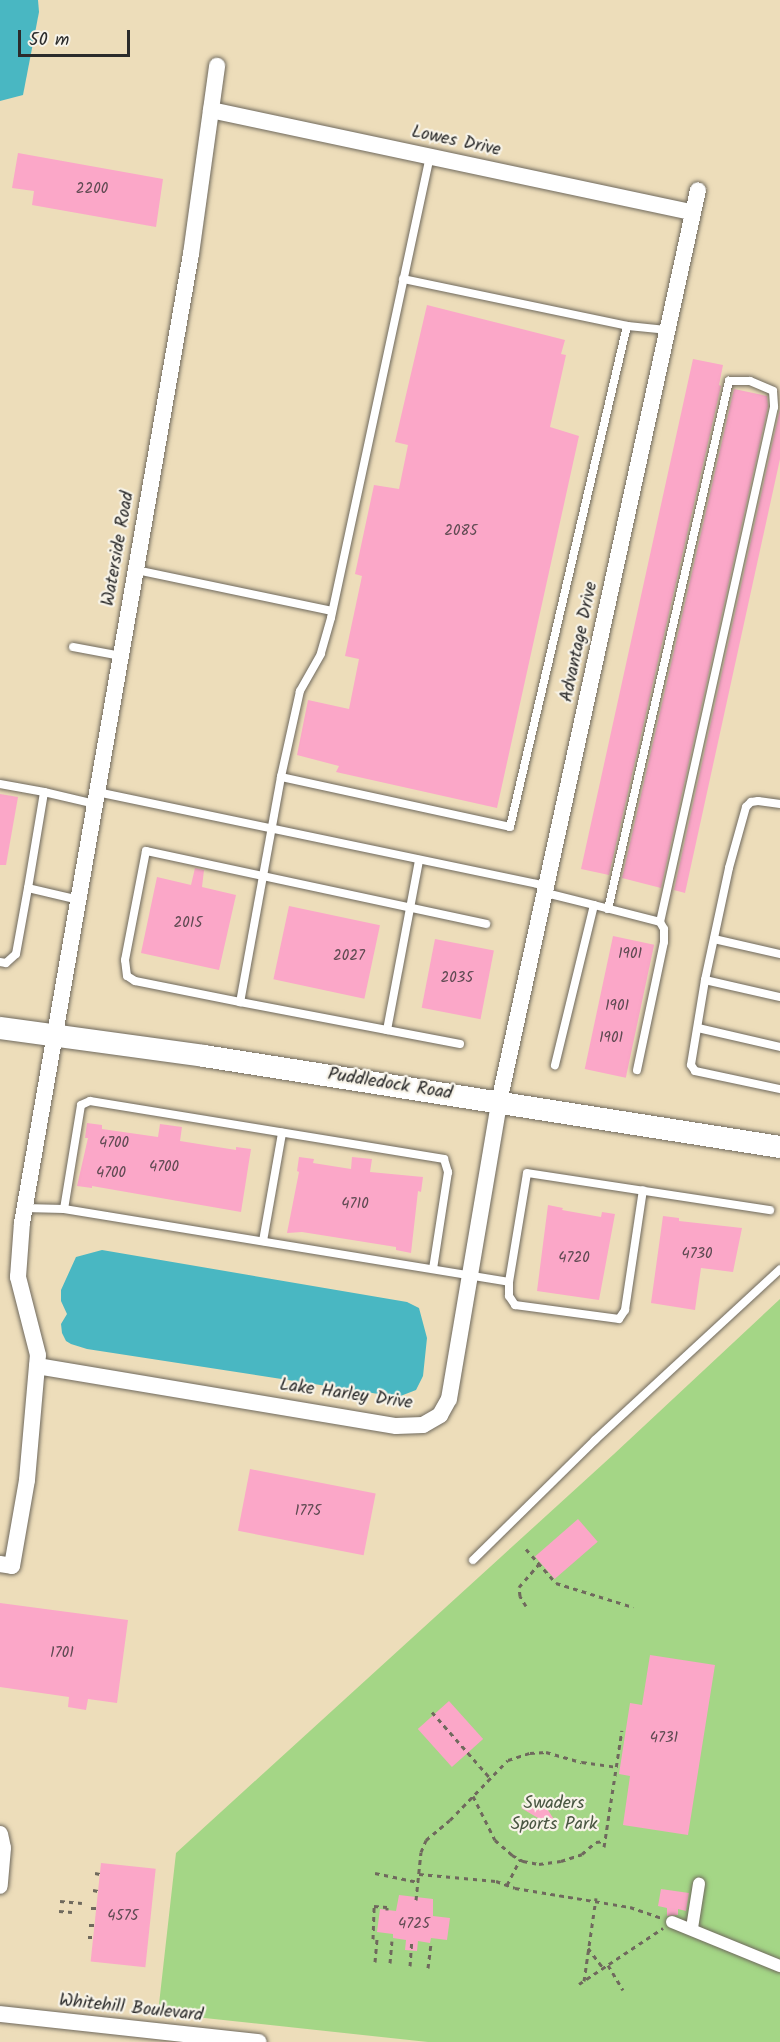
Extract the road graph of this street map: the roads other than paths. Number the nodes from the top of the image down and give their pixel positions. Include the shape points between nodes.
1 (217, 66) dead end
2 (211, 110) junction
3 (430, 156) junction
4 (698, 190) dead end
5 (692, 212) junction
6 (404, 279) junction
7 (627, 326) junction
8 (667, 330) junction
9 (135, 570) junction
10 (332, 612) junction
11 (73, 647) dead end
12 (121, 656) junction
13 (281, 777) junction
14 (0, 784) edge
15 (44, 792) junction
16 (96, 798) junction
17 (780, 804) edge
18 (273, 829) junction
19 (419, 860) junction
20 (264, 877) junction
21 (28, 888) junction
22 (546, 890) junction
23 (79, 900) junction
24 (594, 905) junction
25 (411, 908) junction
26 (608, 909) junction
27 (660, 922) junction
28 (486, 924) dead end
29 (714, 939) junction
30 (780, 954) edge
31 (0, 962) edge
32 (705, 980) junction
33 (780, 997) edge
34 (240, 1002) junction
35 (0, 1028) edge
36 (698, 1028) junction
37 (387, 1030) junction
38 (55, 1038) junction
39 (460, 1044) dead end
40 (780, 1047) edge
41 (555, 1065) dead end
42 (637, 1070) dead end
43 (780, 1089) edge
44 (499, 1102) junction
45 (282, 1133) junction
46 (780, 1148) edge
47 (643, 1190) junction
48 (24, 1208) junction
49 (64, 1209) junction
50 (770, 1210) dead end
51 (263, 1241) junction
52 (433, 1269) junction
53 (780, 1269) edge
54 (472, 1275) junction
55 (509, 1282) junction
56 (37, 1366) junction
57 (472, 1560) dead end
58 (6, 1565) edge
59 (0, 1834) edge
60 (699, 1884) dead end
61 (0, 1886) edge
62 (672, 1922) road end
63 (692, 1928) junction
64 (780, 1966) edge
65 (0, 2014) edge
66 (258, 2042) edge

1 - 2 street, Waterside Road
2 - 3 street, Lowes Drive
2 - 9 street, Waterside Road
3 - 5 street, Lowes Drive
3 - 6 lane
4 - 5 street, Advantage Drive
5 - 8 street, Advantage Drive
6 - 7 lane
6 - 10 lane
7 - 8 lane
7 - 13 lane via 510,827
8 - 22 street, Advantage Drive
9 - 10 lane
9 - 12 street, Waterside Road
10 - 13 lane via 321,654 300,691
11 - 12 lane
12 - 16 street, Waterside Road
13 - 18 lane
14 - 15 lane
15 - 16 lane
15 - 21 lane
16 - 18 lane
16 - 23 street, Waterside Road
17 - 29 lane via 758,801 746,807
18 - 19 lane
18 - 20 lane
19 - 22 lane
19 - 25 lane
20 - 25 lane
20 - 34 lane
20 - 34 lane via 146,850 125,960 127,976 135,981
21 - 23 lane
21 - 31 lane via 16,954 6,963
22 - 24 lane
22 - 44 street, Advantage Drive
23 - 38 street, Waterside Road
24 - 26 lane
24 - 41 lane
25 - 28 lane
25 - 37 lane
26 - 27 lane
26 - 27 lane via 729,381 750,381 773,391 774,407
27 - 42 lane via 664,942
29 - 30 lane
29 - 32 lane
32 - 33 lane
32 - 36 lane
34 - 37 lane
35 - 38 main road, Puddledock Road
36 - 40 lane
36 - 43 lane via 691,1065 695,1071
37 - 39 lane
38 - 44 main road, Puddledock Road via 204,1056
38 - 48 street, Waterside Road
44 - 46 main road, Puddledock Road
44 - 54 street, Lake Harley Drive
45 - 49 lane via 84,1102
45 - 51 lane
45 - 52 lane via 444,1159 448,1172
47 - 50 lane
47 - 55 lane via 527,1173
47 - 55 lane via 624,1317 515,1305 509,1296
48 - 49 lane
48 - 56 street, Waterside Road via 18,1277 38,1355
49 - 51 lane
51 - 52 lane
52 - 54 lane
53 - 57 lane
54 - 55 lane
54 - 56 street, Lake Harley Drive via 449,1399 440,1415 423,1425 396,1426
56 - 58 street, Waterside Road via 27,1480
59 - 61 street
60 - 63 street
62 - 63 street
63 - 64 street
65 - 66 street, Whitehill Boulevard

